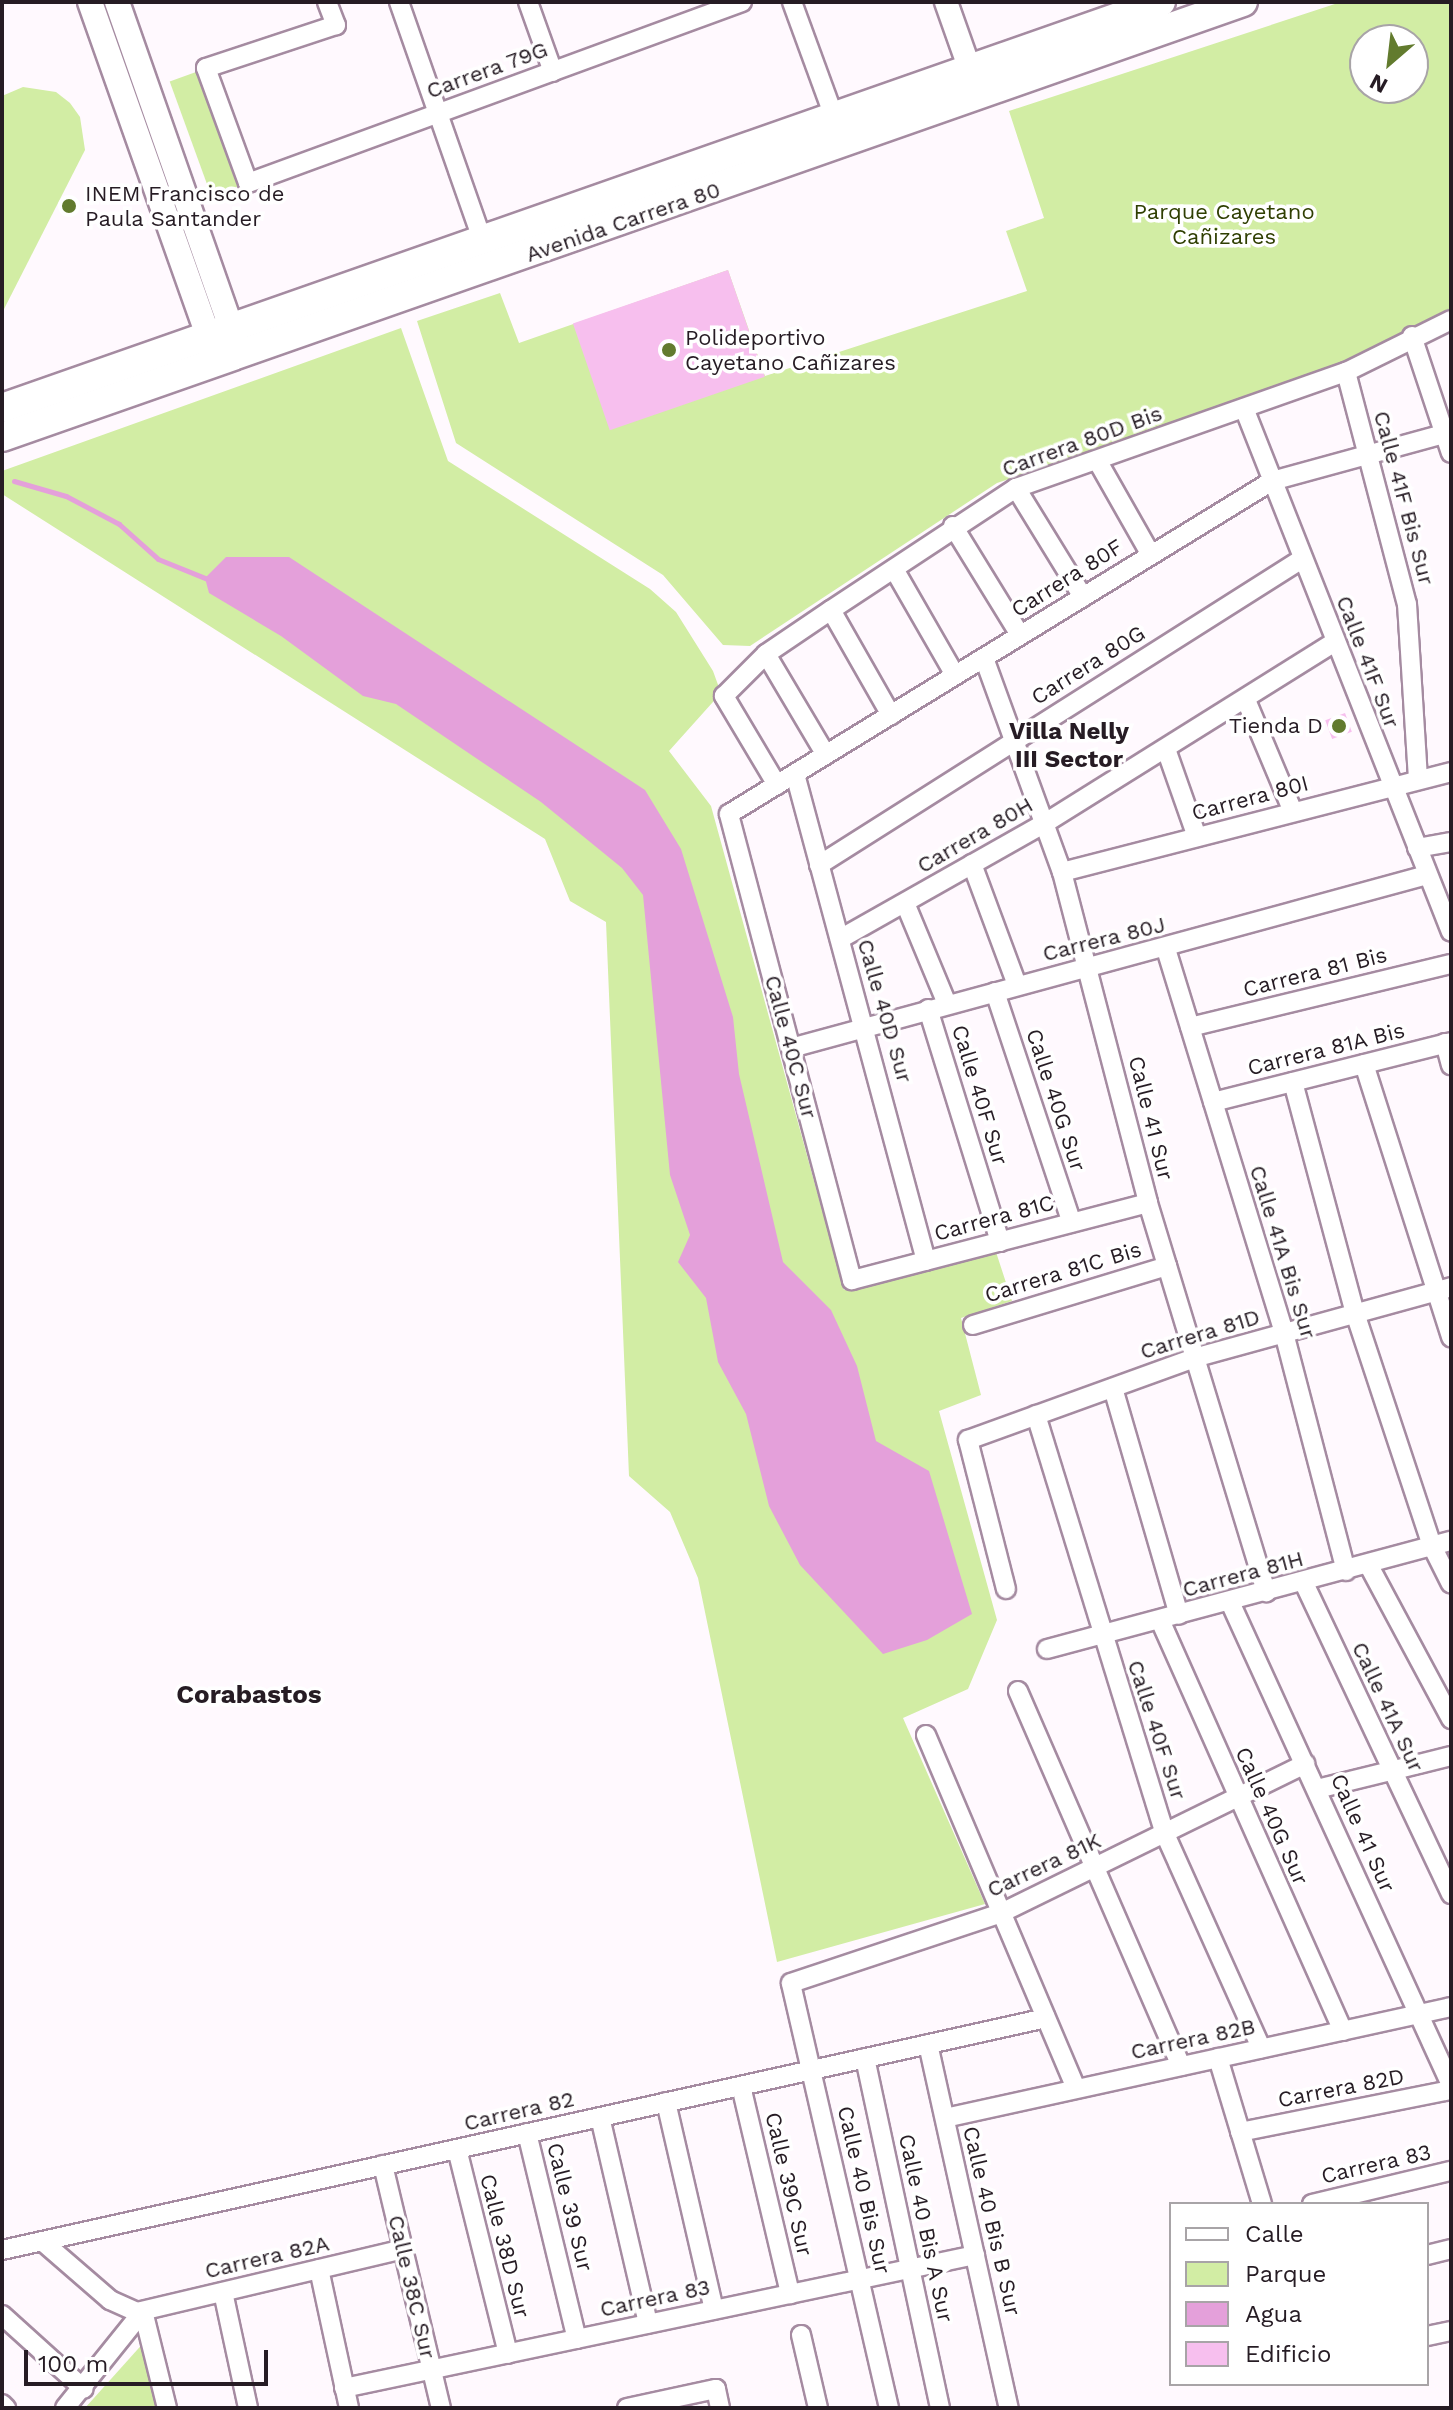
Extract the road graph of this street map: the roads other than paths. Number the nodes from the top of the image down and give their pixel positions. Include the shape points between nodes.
1 (90, 2) edge
2 (117, 2) edge
3 (327, 2) edge
4 (528, 2) edge
5 (742, 2) edge
6 (792, 2) edge
7 (946, 2) edge
8 (1161, 2) edge
9 (1243, 2) edge
10 (401, 3) edge
11 (970, 69) junction
12 (553, 72) junction
13 (979, 96) junction
14 (438, 114) junction
15 (834, 117) junction
16 (482, 239) junction
17 (1451, 320) edge
18 (220, 331) junction
19 (1412, 336) junction
20 (229, 358) junction
21 (1346, 372) junction
22 (2, 408) edge
23 (1244, 408) junction
24 (1448, 433) edge
25 (2, 437) edge
26 (1451, 453) edge
27 (1369, 455) junction
28 (1097, 460) junction
29 (1272, 481) junction
30 (1016, 488) junction
31 (953, 526) junction
32 (1151, 555) junction
33 (1302, 559) junction
34 (894, 569) junction
35 (1083, 597) junction
36 (831, 610) junction
37 (1020, 635) junction
38 (1335, 642) junction
39 (766, 654) junction
40 (984, 658) junction
41 (955, 675) junction
42 (1246, 700) junction
43 (891, 715) junction
44 (1015, 739) junction
45 (1166, 749) junction
46 (826, 755) junction
47 (1451, 772) edge
48 (795, 774) junction
49 (1418, 780) junction
50 (777, 785) junction
51 (1391, 786) junction
52 (1293, 812) junction
53 (729, 814) joint
54 (1045, 823) junction
55 (1197, 837) junction
56 (1451, 842) edge
57 (1417, 848) junction
58 (972, 864) junction
59 (819, 865) junction
60 (1062, 872) junction
61 (1427, 875) junction
62 (905, 903) junction
63 (1449, 923) edge
64 (840, 939) junction
65 (1166, 949) junction
66 (1451, 964) edge
67 (1089, 967) junction
68 (1017, 985) junction
69 (995, 992) junction
70 (947, 1004) junction
71 (928, 1009) junction
72 (1190, 1027) junction
73 (861, 1029) junction
74 (1448, 1042) edge
75 (791, 1048) junction
76 (1364, 1064) junction
77 (1451, 1065) edge
78 (1293, 1082) junction
79 (1213, 1102) junction
80 (1148, 1203) junction
81 (1072, 1223) junction
82 (1000, 1242) junction
83 (926, 1261) junction
84 (1167, 1266) junction
85 (852, 1280) joint
86 (1445, 1289) edge
87 (1355, 1313) junction
88 (973, 1325) dead end
89 (1284, 1333) junction
90 (1451, 1337) edge
91 (1194, 1358) junction
92 (1113, 1388) junction
93 (1036, 1415) junction
94 (1451, 1541) edge
95 (1432, 1546) junction
96 (1368, 1564) junction
97 (1346, 1571) junction
98 (1304, 1583) junction
99 (1451, 1584) edge
100 (1006, 1589) dead end
101 (1266, 1592) junction
102 (1230, 1602) junction
103 (1179, 1615) junction
104 (1160, 1620) junction
105 (1100, 1633) junction
106 (1047, 1649) dead end
107 (1018, 1691) dead end
108 (1451, 1719) edge
109 (926, 1735) dead end
110 (1451, 1756) edge
111 (1305, 1764) junction
112 (1391, 1769) junction
113 (1317, 1789) junction
114 (1238, 1800) junction
115 (1165, 1834) junction
116 (1091, 1871) junction
117 (1451, 1894) edge
118 (1001, 1913) junction
119 (791, 1983) joint
120 (1451, 2007) edge
121 (1419, 2014) junction
122 (1046, 2018) junction
123 (1343, 2031) junction
124 (928, 2044) junction
125 (1261, 2048) junction
126 (865, 2058) junction
127 (1218, 2058) junction
128 (1181, 2066) junction
129 (811, 2070) junction
130 (741, 2086) junction
131 (1451, 2087) edge
132 (1076, 2089) junction
133 (666, 2102) junction
134 (600, 2117) junction
135 (945, 2118) junction
136 (1240, 2132) junction
137 (527, 2133) junction
138 (457, 2149) junction
139 (383, 2165) junction
140 (1451, 2171) edge
141 (1261, 2202) edge
142 (1320, 2202) edge
143 (42, 2241) junction
144 (403, 2249) junction
145 (1451, 2249) edge
146 (2, 2250) edge
147 (1429, 2254) edge
148 (975, 2255) junction
149 (910, 2268) junction
150 (319, 2269) junction
151 (859, 2279) junction
152 (223, 2292) junction
153 (790, 2294) junction
154 (714, 2310) junction
155 (143, 2311) junction
156 (2, 2315) edge
157 (648, 2324) junction
158 (1451, 2331) edge
159 (801, 2335) dead end
160 (1429, 2336) edge
161 (577, 2339) junction
162 (508, 2354) junction
163 (432, 2370) junction
164 (344, 2388) junction
165 (84, 2389) junction
166 (65, 2408) edge
167 (167, 2408) edge
168 (248, 2408) edge
169 (349, 2408) edge
170 (441, 2408) edge
171 (627, 2408) edge
172 (720, 2408) edge
173 (818, 2408) edge
174 (889, 2408) edge
175 (940, 2408) edge
176 (1009, 2408) edge

1 - 18 main road
2 - 18 main road
3 - 14 street, Carrera 79G via 336,25 206,68 248,183
4 - 12 street
5 - 12 street, Carrera 79G
6 - 15 street
7 - 11 street
8 - 11 main road, Avenida Carrera 80
9 - 13 main road, Avenida Carrera 80
10 - 14 street
11 - 13 street
11 - 15 main road, Avenida Carrera 80
12 - 14 street, Carrera 79G
13 - 20 main road, Avenida Carrera 80
14 - 16 street
15 - 16 main road, Avenida Carrera 80
16 - 18 main road, Avenida Carrera 80
17 - 19 street, Carrera 80D Bis
18 - 20 main road
18 - 22 main road, Avenida Carrera 80
19 - 21 street, Carrera 80D Bis
19 - 24 street
20 - 25 main road, Avenida Carrera 80
21 - 23 street, Carrera 80D Bis
21 - 27 street, Calle 41F Bis Sur
23 - 28 street, Carrera 80D Bis
23 - 29 street, Calle 41F Sur
24 - 26 street
24 - 27 street, Carrera 80F
27 - 29 street, Carrera 80F
27 - 49 street, Calle 41F Bis Sur via 1407,604
28 - 30 street, Carrera 80D Bis
28 - 32 street
29 - 32 street, Carrera 80F
29 - 33 street, Calle 41F Sur
30 - 31 street, Carrera 80D Bis
30 - 35 street
31 - 34 street, Carrera 80D Bis
31 - 37 street
32 - 35 street, Carrera 80F
33 - 38 street, Calle 41F Sur
33 - 44 street, Carrera 80G
34 - 36 street, Carrera 80D Bis
34 - 41 street
35 - 37 street, Carrera 80F
36 - 39 street, Carrera 80D Bis
36 - 43 street
37 - 40 street, Carrera 80F
38 - 42 street, Carrera 80H
38 - 51 street, Calle 41F Sur
39 - 46 street
39 - 50 street, Carrera 80D Bis via 724,696
40 - 41 street, Carrera 80F
40 - 44 street, Calle 41 Sur
41 - 43 street, Carrera 80F
42 - 45 street, Carrera 80H
42 - 52 street
43 - 46 street, Carrera 80F
44 - 54 street, Calle 41 Sur
44 - 59 street, Carrera 80G
45 - 54 street, Carrera 80H
45 - 55 street
46 - 48 street, Carrera 80F
47 - 49 street, Carrera 80I
48 - 50 street, Carrera 80F
48 - 59 street, Calle 40D Sur
49 - 51 street, Carrera 80I
50 - 53 street, Carrera 80F
51 - 52 street, Carrera 80I
51 - 57 street, Calle 41F Sur
52 - 55 street, Carrera 80I
53 - 75 street, Calle 40C Sur
54 - 58 street, Carrera 80H
54 - 60 street, Calle 41 Sur
55 - 60 street, Carrera 80I
56 - 57 street
57 - 61 street, Calle 41F Sur
58 - 62 street, Carrera 80H
58 - 68 street
59 - 64 street, Calle 40D Sur
60 - 67 street, Calle 41 Sur
61 - 63 street, Calle 41F Sur
61 - 65 street, Carrera 80J
62 - 64 street, Carrera 80H
62 - 70 street, Calle 40F Sur
64 - 73 street, Calle 40D Sur
65 - 67 street, Carrera 80J
65 - 72 street, Calle 41A Bis Sur
66 - 72 street, Carrera 81 Bis
67 - 68 street, Carrera 80J
67 - 80 street, Calle 41 Sur
68 - 69 street, Carrera 80J
69 - 70 street, Carrera 80J
69 - 81 street, Calle 40G Sur
70 - 71 street, Carrera 80J
71 - 73 street, Carrera 80J
71 - 82 street, Calle 40F Sur
72 - 79 street, Calle 41A Bis Sur
73 - 75 street, Carrera 80J
73 - 83 street, Calle 40D Sur
74 - 76 street, Carrera 81A Bis
74 - 77 street
75 - 85 street, Calle 40C Sur
76 - 78 street, Carrera 81A Bis
76 - 86 street
78 - 79 street, Carrera 81A Bis
78 - 87 street
79 - 89 street, Calle 41A Bis Sur
80 - 81 street, Carrera 81C
80 - 84 street, Calle 41 Sur
81 - 82 street, Carrera 81C
82 - 83 street, Carrera 81C
83 - 85 street, Carrera 81C
84 - 88 street, Carrera 81C Bis
84 - 91 street, Calle 41 Sur
86 - 87 street, Carrera 81D
86 - 90 street
87 - 89 street, Carrera 81D
87 - 95 street
89 - 91 street, Carrera 81D
89 - 97 street, Calle 41A Bis Sur
91 - 92 street, Carrera 81D
91 - 101 street, Calle 41 Sur
92 - 93 street, Carrera 81D
92 - 103 street
93 - 100 street, Carrera 81D via 968,1440
93 - 105 street, Calle 40F Sur
94 - 95 street, Carrera 81H
95 - 96 street, Carrera 81H
95 - 99 street
96 - 97 street, Carrera 81H
96 - 108 street
97 - 98 street, Carrera 81H
98 - 101 street, Carrera 81H
98 - 112 street, Calle 41A Sur
101 - 102 street, Carrera 81H
102 - 103 street, Carrera 81H
102 - 111 street, Calle 41 Sur
103 - 104 street, Carrera 81H
104 - 105 street, Carrera 81H
104 - 114 street, Calle 40G Sur
105 - 106 street, Carrera 81H
105 - 115 street, Calle 40F Sur
107 - 116 street
109 - 118 street
110 - 112 street
111 - 113 street, Calle 41 Sur
111 - 114 street, Carrera 81K
112 - 113 street
112 - 117 street, Calle 41A Sur
113 - 121 street, Calle 41 Sur
114 - 115 street, Carrera 81K
114 - 123 street, Calle 40G Sur
115 - 116 street, Carrera 81K
115 - 125 street, Calle 40F Sur
116 - 118 street, Carrera 81K
116 - 128 street
118 - 119 street, Carrera 81K
118 - 122 street
119 - 129 street, Calle 40 Bis Sur
120 - 121 street, Carrera 82B
121 - 123 street, Carrera 82B
121 - 131 street, Calle 41 Sur
122 - 124 street, Carrera 82
122 - 132 street
123 - 125 street, Carrera 82B
124 - 126 street, Carrera 82
124 - 135 street, Calle 40 Bis B Sur
125 - 127 street, Carrera 82B
126 - 129 street, Carrera 82
126 - 149 street, Calle 40 Bis A Sur
127 - 128 street, Carrera 82B
127 - 136 street
128 - 132 street, Carrera 82B
129 - 130 street, Carrera 82
129 - 151 street, Calle 40 Bis Sur
130 - 133 street, Carrera 82
130 - 153 street, Calle 39C Sur
131 - 136 street, Carrera 82D
132 - 135 street, Carrera 82B
133 - 134 street, Carrera 82
133 - 154 street
134 - 137 street, Carrera 82
134 - 157 street
135 - 148 street, Calle 40 Bis B Sur
136 - 141 street
137 - 138 street, Carrera 82
137 - 161 street, Calle 39 Sur
138 - 139 street, Carrera 82
138 - 162 street, Calle 38D Sur
139 - 143 street, Carrera 82
139 - 144 street, Calle 38C Sur
140 - 142 street, Carrera 83
143 - 146 street, Carrera 82
143 - 155 street via 110,2300
144 - 150 street, Carrera 82A
144 - 163 street, Calle 38C Sur
145 - 147 street
148 - 149 street, Carrera 83
148 - 176 street, Calle 40 Bis B Sur
149 - 151 street, Carrera 83
149 - 175 street, Calle 40 Bis A Sur
150 - 152 street, Carrera 82A
150 - 164 street
151 - 153 street, Carrera 83
151 - 174 street, Calle 40 Bis Sur
152 - 155 street, Carrera 82A
152 - 168 street
153 - 154 street, Carrera 83
154 - 157 street, Carrera 83
155 - 165 street
155 - 167 street
156 - 165 street
157 - 161 street, Carrera 83
158 - 160 street
159 - 173 street
161 - 162 street, Carrera 83
162 - 163 street, Carrera 83
163 - 164 street, Carrera 83
163 - 170 street, Calle 38C Sur
164 - 169 street
165 - 166 street
171 - 172 street via 716,2389

